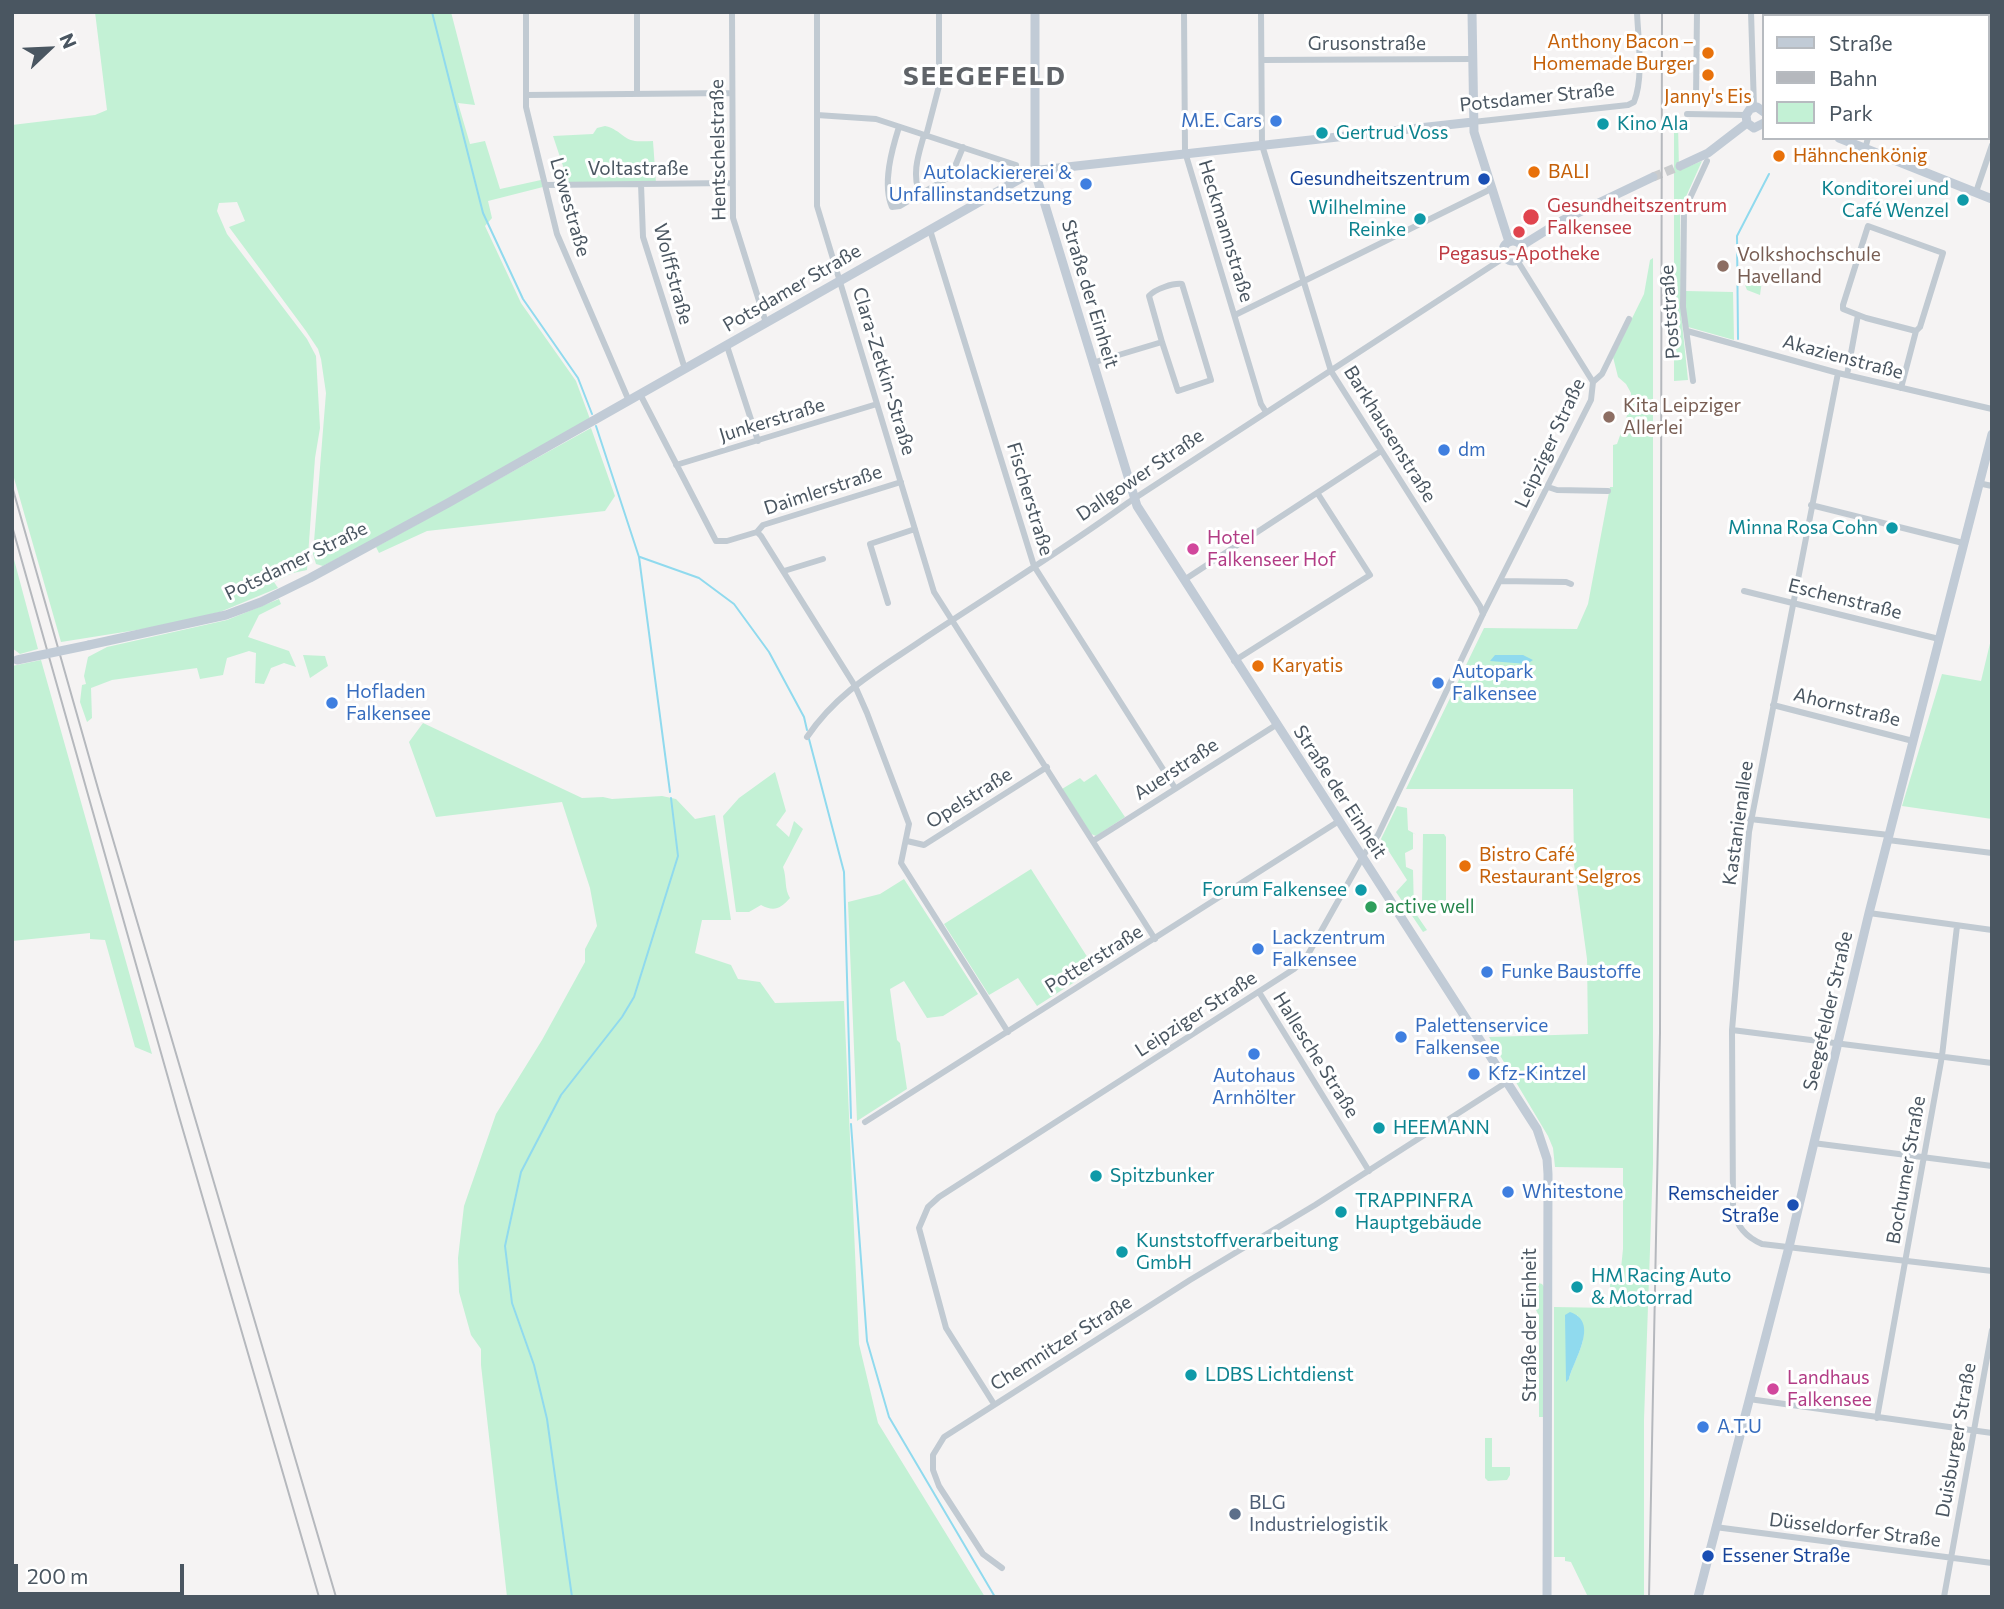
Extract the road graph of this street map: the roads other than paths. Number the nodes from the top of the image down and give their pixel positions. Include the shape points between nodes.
1 (526, 12) edge
2 (637, 12) edge
3 (732, 12) edge
4 (817, 12) edge
5 (939, 12) edge
6 (1035, 12) edge
7 (1184, 12) edge
8 (1261, 12) edge
9 (1472, 12) edge
10 (1637, 12) edge
11 (1696, 12) edge
12 (1751, 12) edge
13 (1472, 59) junction
14 (1262, 60) junction
15 (732, 93) junction
16 (637, 94) junction
17 (526, 95) junction
18 (1705, 104) dead end
19 (1754, 107) junction
20 (1762, 111) edge
21 (1687, 114) dead end
22 (817, 115) junction
23 (1746, 119) junction
24 (1473, 122) junction
25 (1762, 124) edge
26 (899, 127) junction
27 (925, 135) junction
28 (1844, 140) edge
29 (1867, 140) edge
30 (1262, 145) junction
31 (1992, 145) edge
32 (963, 147) junction
33 (1865, 149) junction
34 (1185, 152) junction
35 (1707, 161) dead end
36 (1016, 165) dead end
37 (1680, 166) tunnel mouth
38 (1035, 172) junction
39 (1653, 177) tunnel mouth
40 (641, 184) junction
41 (732, 184) junction
42 (545, 185) junction
43 (1490, 189) junction
44 (1976, 192) junction
45 (920, 193) junction
46 (1992, 199) edge
47 (930, 230) junction
48 (1508, 243) junction
49 (1521, 246) junction
50 (1505, 257) junction
51 (1517, 260) junction
52 (840, 281) junction
53 (1303, 282) junction
54 (1858, 315) junction
55 (1235, 316) junction
56 (1629, 319) dead end
57 (766, 323) junction
58 (1687, 331) junction
59 (1916, 331) junction
60 (1162, 342) junction
61 (727, 346) junction
62 (1092, 363) junction
63 (685, 369) junction
64 (1331, 371) junction
65 (1838, 373) junction
66 (1847, 375) junction
67 (1693, 381) dead end
68 (1593, 382) junction
69 (1901, 388) junction
70 (640, 394) junction
71 (629, 401) junction
72 (877, 404) junction
73 (1992, 410) edge
74 (1266, 412) junction
75 (1992, 434) edge
76 (758, 441) junction
77 (1381, 451) junction
78 (676, 466) junction
79 (901, 482) junction
80 (1978, 483) junction
81 (1992, 486) edge
82 (1548, 487) junction
83 (1608, 491) dead end
84 (1318, 494) junction
85 (1134, 499) junction
86 (1811, 505) junction
87 (915, 529) junction
88 (757, 532) junction
89 (1963, 543) junction
90 (823, 559) dead end
91 (1034, 566) junction
92 (784, 571) junction
93 (1184, 580) junction
94 (1500, 581) junction
95 (1570, 584) dead end
96 (1744, 591) dead end
97 (888, 603) dead end
98 (1793, 603) junction
99 (1483, 614) junction
100 (951, 621) junction
101 (1939, 639) junction
102 (15, 660) edge
103 (1234, 661) junction
104 (855, 686) junction
105 (1773, 705) junction
106 (1276, 725) junction
107 (807, 737) dead end
108 (1913, 741) junction
109 (1047, 767) junction
110 (1175, 788) junction
111 (1750, 819) junction
112 (1339, 821) junction
113 (1888, 838) junction
114 (907, 841) junction
115 (1093, 841) junction
116 (1992, 853) edge
117 (1362, 858) junction
118 (1869, 913) junction
119 (1957, 926) junction
120 (1992, 930) edge
121 (1155, 939) junction
122 (1259, 992) junction
123 (1732, 1030) junction
124 (1008, 1032) junction
125 (1839, 1043) junction
126 (1942, 1056) junction
127 (1992, 1063) edge
128 (1507, 1082) junction
129 (865, 1122) dead end
130 (1813, 1143) junction
131 (1925, 1157) junction
132 (1992, 1166) edge
133 (1369, 1171) junction
134 (1789, 1247) junction
135 (1906, 1262) junction
136 (1992, 1271) edge
137 (1992, 1330) edge
138 (1749, 1399) junction
139 (994, 1404) junction
140 (1877, 1418) junction
141 (1974, 1431) junction
142 (1992, 1433) edge
143 (1715, 1527) junction
144 (1950, 1558) junction
145 (1992, 1563) edge
146 (1002, 1568) dead end
147 (1547, 1597) edge
148 (1698, 1597) edge
149 (1944, 1597) edge

1 - 17 street, Löwestraße
2 - 16 street
3 - 15 street, Hentschelstraße
4 - 22 street, Clara-Zetkin-Straße
5 - 27 street via 939,86
6 - 38 street, Straße der Einheit
7 - 34 street, Heckmannstraße
8 - 14 street, Barkhausenstraße
9 - 13 street
10 - 24 street, Potsdamer Straße via 1640,50 1634,102
11 - 18 street via 1696,98
12 - 19 street
13 - 14 street, Grusonstraße
13 - 24 street
14 - 30 street, Barkhausenstraße
15 - 16 street
15 - 41 street, Hentschelstraße
16 - 17 street
17 - 42 street, Löwestraße
19 - 20 street
19 - 23 street
21 - 23 street
22 - 26 street via 865,116
22 - 52 street, Clara-Zetkin-Straße via 817,206
23 - 25 street via 1754,128
23 - 37 street via 1707,153
24 - 30 street, Potsdamer Straße
24 - 43 street
26 - 27 street
26 - 45 street via 890,156 889,200 895,208
27 - 32 street
27 - 45 street via 916,160
28 - 33 street
29 - 33 street
30 - 34 street, Potsdamer Straße
30 - 53 street, Barkhausenstraße
31 - 44 street
32 - 36 street
32 - 45 street via 951,176
33 - 44 street
34 - 38 street, Potsdamer Straße
34 - 55 street, Heckmannstraße
35 - 58 street, Poststraße via 1684,211
38 - 47 street, Potsdamer Straße
38 - 62 street, Straße der Einheit
39 - 49 street via 1563,220
40 - 41 street, Voltastraße
40 - 42 street, Voltastraße
40 - 63 street, Wolffstraße via 643,237
41 - 57 street, Hentschelstraße via 735,227
42 - 71 street, Löwestraße via 565,254
43 - 48 street
43 - 53 street
44 - 46 street
47 - 52 street, Potsdamer Straße
47 - 91 street, Fischerstraße
48 - 49 street
48 - 50 street
49 - 51 street
50 - 51 street
50 - 64 street, Dallgower Straße
51 - 68 street
52 - 57 street, Potsdamer Straße
52 - 72 street, Clara-Zetkin-Straße
53 - 55 street
53 - 64 street, Barkhausenstraße
54 - 59 street
54 - 59 street via 1846,312 1843,305 1868,226 1943,253
54 - 66 street
55 - 74 street, Heckmannstraße
56 - 68 street, Leipziger Straße via 1602,374
57 - 61 street, Potsdamer Straße
58 - 65 street, Akazienstraße
58 - 67 street, Poststraße
59 - 69 street
60 - 60 street via 1178,391 1211,380 1182,284 1149,296
60 - 62 street
61 - 63 street, Potsdamer Straße
61 - 76 street
62 - 85 street, Straße der Einheit
63 - 70 street, Potsdamer Straße
64 - 74 street, Dallgower Straße
64 - 77 street, Barkhausenstraße
65 - 66 street, Akazienstraße
65 - 86 street, Kastanienallee
66 - 69 street, Akazienstraße
68 - 82 street, Leipziger Straße via 1591,400
69 - 73 street, Akazienstraße
70 - 71 street, Potsdamer Straße
70 - 78 street
71 - 102 street, Potsdamer Straße, bridge via 261,602 197,622
72 - 76 street, Junkerstraße
72 - 79 street, Clara-Zetkin-Straße
74 - 85 street, Dallgower Straße
75 - 80 street, Seegefelder Straße
76 - 78 street, Junkerstraße
77 - 84 street
77 - 99 street, Barkhausenstraße
78 - 88 street, Daimlerstraße via 716,541
79 - 87 street, Clara-Zetkin-Straße
79 - 88 street, Daimlerstraße via 763,525
80 - 81 street
80 - 89 street, Seegefelder Straße
82 - 83 street
82 - 94 street, Leipziger Straße
84 - 93 street
84 - 103 street via 1370,575
85 - 91 street, Dallgower Straße
85 - 93 street, Straße der Einheit
86 - 89 street
86 - 98 street, Kastanienallee
87 - 97 street via 870,544
87 - 100 street, Clara-Zetkin-Straße via 934,592
88 - 92 street
89 - 101 street, Seegefelder Straße
90 - 92 street
91 - 100 street, Dallgower Straße
91 - 110 street, Fischerstraße
92 - 104 street
93 - 103 street, Straße der Einheit
94 - 95 street
94 - 99 street, Leipziger Straße
96 - 98 street, Eschenstraße
98 - 101 street, Eschenstraße
98 - 105 street, Kastanienallee
99 - 117 street, Leipziger Straße via 1378,835
100 - 104 street, Dallgower Straße
100 - 109 street, Clara-Zetkin-Straße
101 - 108 street, Seegefelder Straße
103 - 106 street, Straße der Einheit
104 - 107 street, Dallgower Straße via 836,700
104 - 114 street via 909,824
105 - 108 street, Ahornstraße
105 - 111 street, Kastanienallee
106 - 110 street, Auerstraße
106 - 112 street, Straße der Einheit
108 - 113 street, Seegefelder Straße
109 - 114 street, Opelstraße via 924,845
109 - 115 street, Clara-Zetkin-Straße
110 - 115 street, Auerstraße
111 - 113 street
111 - 123 street, Kastanienallee
112 - 117 street, Straße der Einheit
112 - 121 street, Potterstraße
113 - 116 street
113 - 118 street, Seegefelder Straße
114 - 124 street via 901,863
115 - 121 street, Clara-Zetkin-Straße
117 - 122 street, Leipziger Straße via 1306,958
117 - 128 street, Straße der Einheit
118 - 119 street
118 - 125 street, Seegefelder Straße
119 - 120 street
119 - 126 street, Bochumer Straße
121 - 124 street, Potterstraße
122 - 133 street, Hallesche Straße
122 - 139 street, Leipziger Straße via 928,1206 919,1228 946,1328
123 - 125 street
123 - 134 street, Kastanienallee via 1735,1217 1754,1240
124 - 129 street, Potterstraße
125 - 126 street
125 - 130 street, Seegefelder Straße
126 - 127 street
126 - 131 street, Bochumer Straße
128 - 133 street, Chemnitzer Straße
128 - 147 street, Straße der Einheit via 1536,1129 1548,1166
130 - 131 street
130 - 134 street, Seegefelder Straße
131 - 132 street
131 - 135 street, Bochumer Straße
133 - 139 street, Chemnitzer Straße
134 - 135 street, Kastanienallee
134 - 138 street, Seegefelder Straße
135 - 136 street, Kastanienallee
135 - 140 street, Bochumer Straße
137 - 141 street, Duisburger Straße
138 - 140 street
138 - 143 street, Seegefelder Straße
139 - 146 street, Chemnitzer Straße via 943,1437 933,1455 933,1470 984,1554
140 - 141 street
141 - 142 street
141 - 144 street, Duisburger Straße
143 - 144 street, Düsseldorfer Straße
143 - 148 street, Seegefelder Straße
144 - 145 street, Düsseldorfer Straße
144 - 149 street, Duisburger Straße

